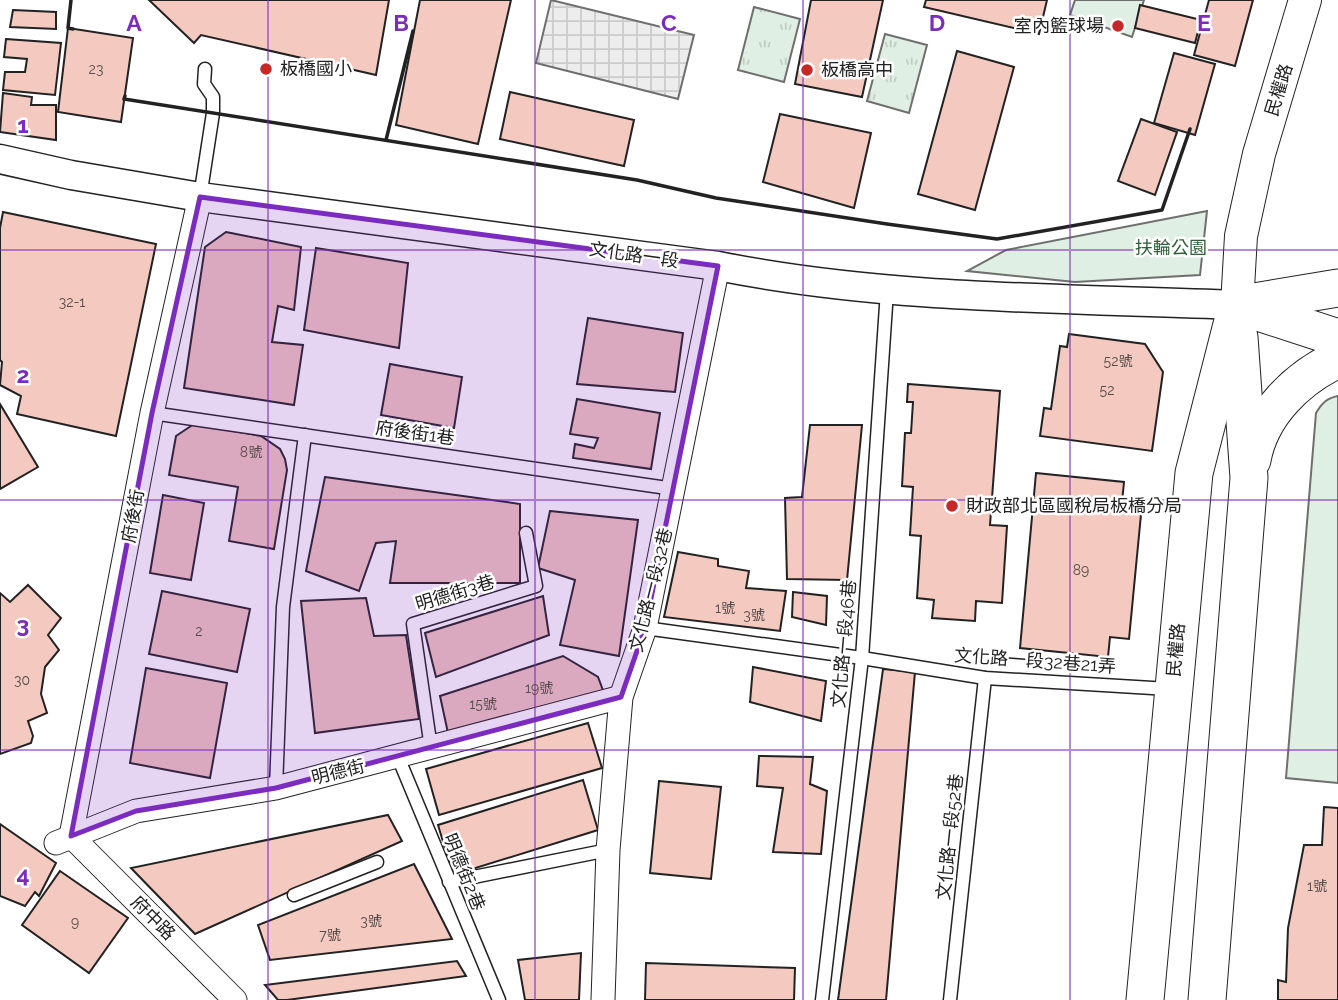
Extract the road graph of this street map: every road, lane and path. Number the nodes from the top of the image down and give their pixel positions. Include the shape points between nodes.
1 (1305, 0) edge
2 (205, 69) dead end
3 (0, 159) edge
4 (34, 166) junction
5 (0, 170) edge
6 (200, 197) junction
7 (718, 266) junction
8 (1338, 288) edge
9 (887, 290) junction
10 (1237, 305) junction
11 (1338, 338) edge
12 (1338, 359) edge
13 (152, 412) junction
14 (305, 435) junction
15 (1249, 478) junction
16 (674, 489) junction
17 (526, 533) dead end
18 (645, 628) junction
19 (862, 658) junction
20 (985, 678) junction
21 (1172, 690) junction
22 (621, 697) junction
23 (431, 748) junction
24 (398, 757) junction
25 (276, 788) junction
26 (64, 839) junction
27 (608, 850) junction
28 (377, 862) dead end
29 (449, 882) junction
30 (294, 895) dead end
31 (235, 1000) edge
32 (499, 1000) edge
33 (603, 1000) edge
34 (822, 1000) edge
35 (950, 1000) edge
36 (1145, 1000) edge
37 (1207, 1000) edge

1 - 10 main road, 民權路 via 1259,154 1241,236
2 - 6 lane via 204,84 213,97 213,113
3 - 4 street, 文化路一段
4 - 5 street, 文化路一段
4 - 6 street, 文化路一段
6 - 7 street, 文化路一段
6 - 13 street, 府後街
7 - 9 street, 文化路一段
7 - 16 street, 文化路一段32巷
8 - 10 main road, 文化路一段
9 - 10 street, 文化路一段
9 - 19 lane, 文化路一段46巷
10 - 11 main road, 文化路一段
10 - 15 main road, 民權路
10 - 21 main road, 民權路 via 1194,472
12 - 15 main road via 1306,377 1273,411 1253,455
13 - 14 lane, 府後街1巷
13 - 26 street, 府後街
14 - 16 lane, 府後街1巷
14 - 25 lane via 283,607
15 - 37 main road, 民權路
16 - 18 street, 文化路一段32巷
17 - 23 lane, 明德街3巷 via 536,586 413,624
18 - 19 lane, 文化路一段32巷21弄
18 - 22 street, 文化路一段32巷
19 - 20 lane, 文化路一段32巷21弄
19 - 34 lane, 文化路一段46巷
20 - 21 lane, 文化路一段32巷21弄
20 - 35 lane, 文化路一段52巷
21 - 36 main road, 民權路
22 - 23 street, 明德街
22 - 27 street, 文化路一段32巷
23 - 24 street, 明德街
24 - 25 street, 明德街
24 - 29 lane, 明德街2巷
25 - 26 street, 明德街 via 136,811
26 - 31 street, 府中路
27 - 29 lane
27 - 33 street, 文化路一段32巷
28 - 30 lane
29 - 32 lane, 明德街2巷

